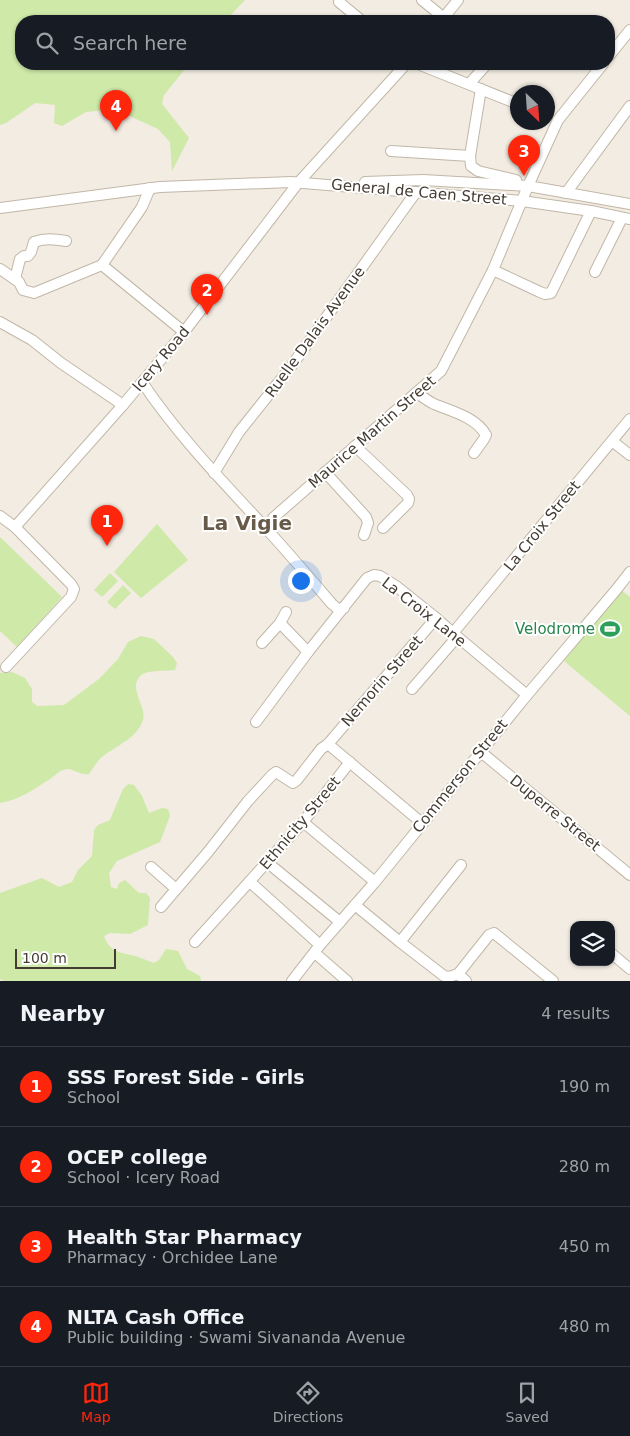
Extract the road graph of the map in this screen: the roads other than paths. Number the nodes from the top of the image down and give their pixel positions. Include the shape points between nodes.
1 (422, 0) edge
2 (458, 0) edge
3 (338, 2) dead end
4 (354, 15) edge
5 (437, 15) edge
6 (446, 15) edge
7 (630, 30) edge
8 (615, 49) edge
9 (401, 70) edge
10 (433, 70) edge
11 (482, 70) edge
12 (597, 70) edge
13 (469, 84) junction
14 (481, 89) junction
15 (510, 101) edge
16 (630, 106) edge
17 (555, 115) edge
18 (548, 130) edge
19 (391, 151) dead end
20 (470, 156) junction
21 (298, 183) junction
22 (314, 184) junction
23 (529, 185) junction
24 (150, 188) junction
25 (416, 192) junction
26 (566, 193) junction
27 (522, 201) junction
28 (630, 204) edge
29 (0, 208) edge
30 (591, 211) junction
31 (626, 218) edge
32 (66, 241) dead end
33 (102, 265) junction
34 (0, 270) edge
35 (493, 270) junction
36 (595, 272) dead end
37 (14, 279) junction
38 (0, 322) edge
39 (184, 332) junction
40 (142, 382) junction
41 (417, 393) junction
42 (123, 405) junction
43 (630, 419) edge
44 (612, 441) junction
45 (355, 446) junction
46 (474, 453) dead end
47 (630, 455) edge
48 (325, 472) junction
49 (214, 473) junction
50 (0, 516) edge
51 (273, 518) dead end
52 (15, 527) junction
53 (383, 528) dead end
54 (364, 535) dead end
55 (630, 572) edge
56 (344, 608) junction
57 (286, 612) dead end
58 (436, 618) junction
59 (280, 623) junction
60 (455, 635) junction
61 (262, 643) dead end
62 (308, 652) junction
63 (6, 667) dead end
64 (412, 689) dead end
65 (527, 695) junction
66 (256, 722) dead end
67 (328, 744) junction
68 (481, 752) junction
69 (350, 762) junction
70 (303, 822) junction
71 (422, 823) junction
72 (268, 862) junction
73 (461, 865) dead end
74 (151, 867) dead end
75 (630, 875) edge
76 (250, 882) junction
77 (375, 882) junction
78 (176, 888) junction
79 (355, 905) junction
80 (161, 907) dead end
81 (340, 922) junction
82 (195, 942) dead end
83 (400, 942) junction
84 (318, 949) junction
85 (615, 956) edge
86 (630, 969) edge
87 (456, 975) junction
88 (292, 981) edge
89 (347, 981) edge
90 (466, 981) edge
91 (553, 981) edge

1 - 5 street
2 - 6 street
3 - 4 street
7 - 8 street
9 - 21 street, Icery Road
10 - 13 street
11 - 13 street
12 - 17 street, Maurice Martin Street
13 - 14 street
14 - 15 street
14 - 20 street
16 - 26 street
18 - 23 street, Maurice Martin Street
19 - 20 street
20 - 23 street via 471,166 478,171
21 - 22 street
21 - 24 street
21 - 39 street, Icery Road
22 - 23 street, General de Caen Street via 423,180
22 - 25 street, General de Caen Street
23 - 26 street, General de Caen Street
23 - 27 street, Maurice Martin Street
24 - 29 street
24 - 33 street via 142,206
25 - 27 street, General de Caen Street
25 - 49 street, Ruelle Dalais Avenue via 240,432
26 - 28 street, General de Caen Street
27 - 30 street, General de Caen Street
27 - 35 street, Maurice Martin Street
30 - 31 street, General de Caen Street
30 - 35 street via 550,293 540,292
31 - 36 street
32 - 37 street via 42,239 34,242 28,256 20,259
33 - 37 street via 34,293 23,290
33 - 39 street
34 - 37 street
35 - 41 street, Maurice Martin Street via 441,371
38 - 42 street via 32,340 61,364
39 - 40 street, Icery Road
40 - 42 street, Icery Road
40 - 49 street via 158,407
41 - 45 street, Maurice Martin Street
41 - 46 street via 432,403 462,414 483,430 486,434
42 - 52 street, Icery Road
43 - 44 street, La Croix Street
44 - 47 street
44 - 60 street, La Croix Street
45 - 48 street, Maurice Martin Street
45 - 53 street via 409,499
48 - 51 street, Maurice Martin Street
48 - 54 street via 366,517 368,523
49 - 56 street via 332,604
50 - 52 street
52 - 63 street via 71,584 74,592
55 - 65 street, Commerson Street
56 - 58 street, La Croix Lane via 367,578 374,575 396,586
56 - 62 street, La Croix Lane
57 - 59 street
58 - 60 street, La Croix Lane
58 - 67 street, Nemorin Street
59 - 61 street
59 - 62 street
60 - 64 street, La Croix Street
60 - 65 street, La Croix Lane
62 - 66 street, La Croix Lane
65 - 68 street, Commerson Street
67 - 69 street
67 - 78 street, Nemorin Street via 293,783 276,772 272,775
68 - 71 street, Commerson Street
68 - 75 street, Duperre Street
69 - 70 street, Ethnicity Street
69 - 71 street
70 - 72 street, Ethnicity Street
70 - 77 street
71 - 77 street, Commerson Street
72 - 76 street, Ethnicity Street
72 - 81 street
73 - 83 street
74 - 78 street
76 - 82 street, Ethnicity Street
76 - 84 street
77 - 79 street, Commerson Street
78 - 80 street
79 - 81 street, Commerson Street
79 - 83 street
81 - 84 street, Commerson Street
83 - 87 street via 440,974
84 - 88 street, Commerson Street
84 - 89 street
85 - 86 street
87 - 90 street
87 - 91 street via 491,933 497,934

